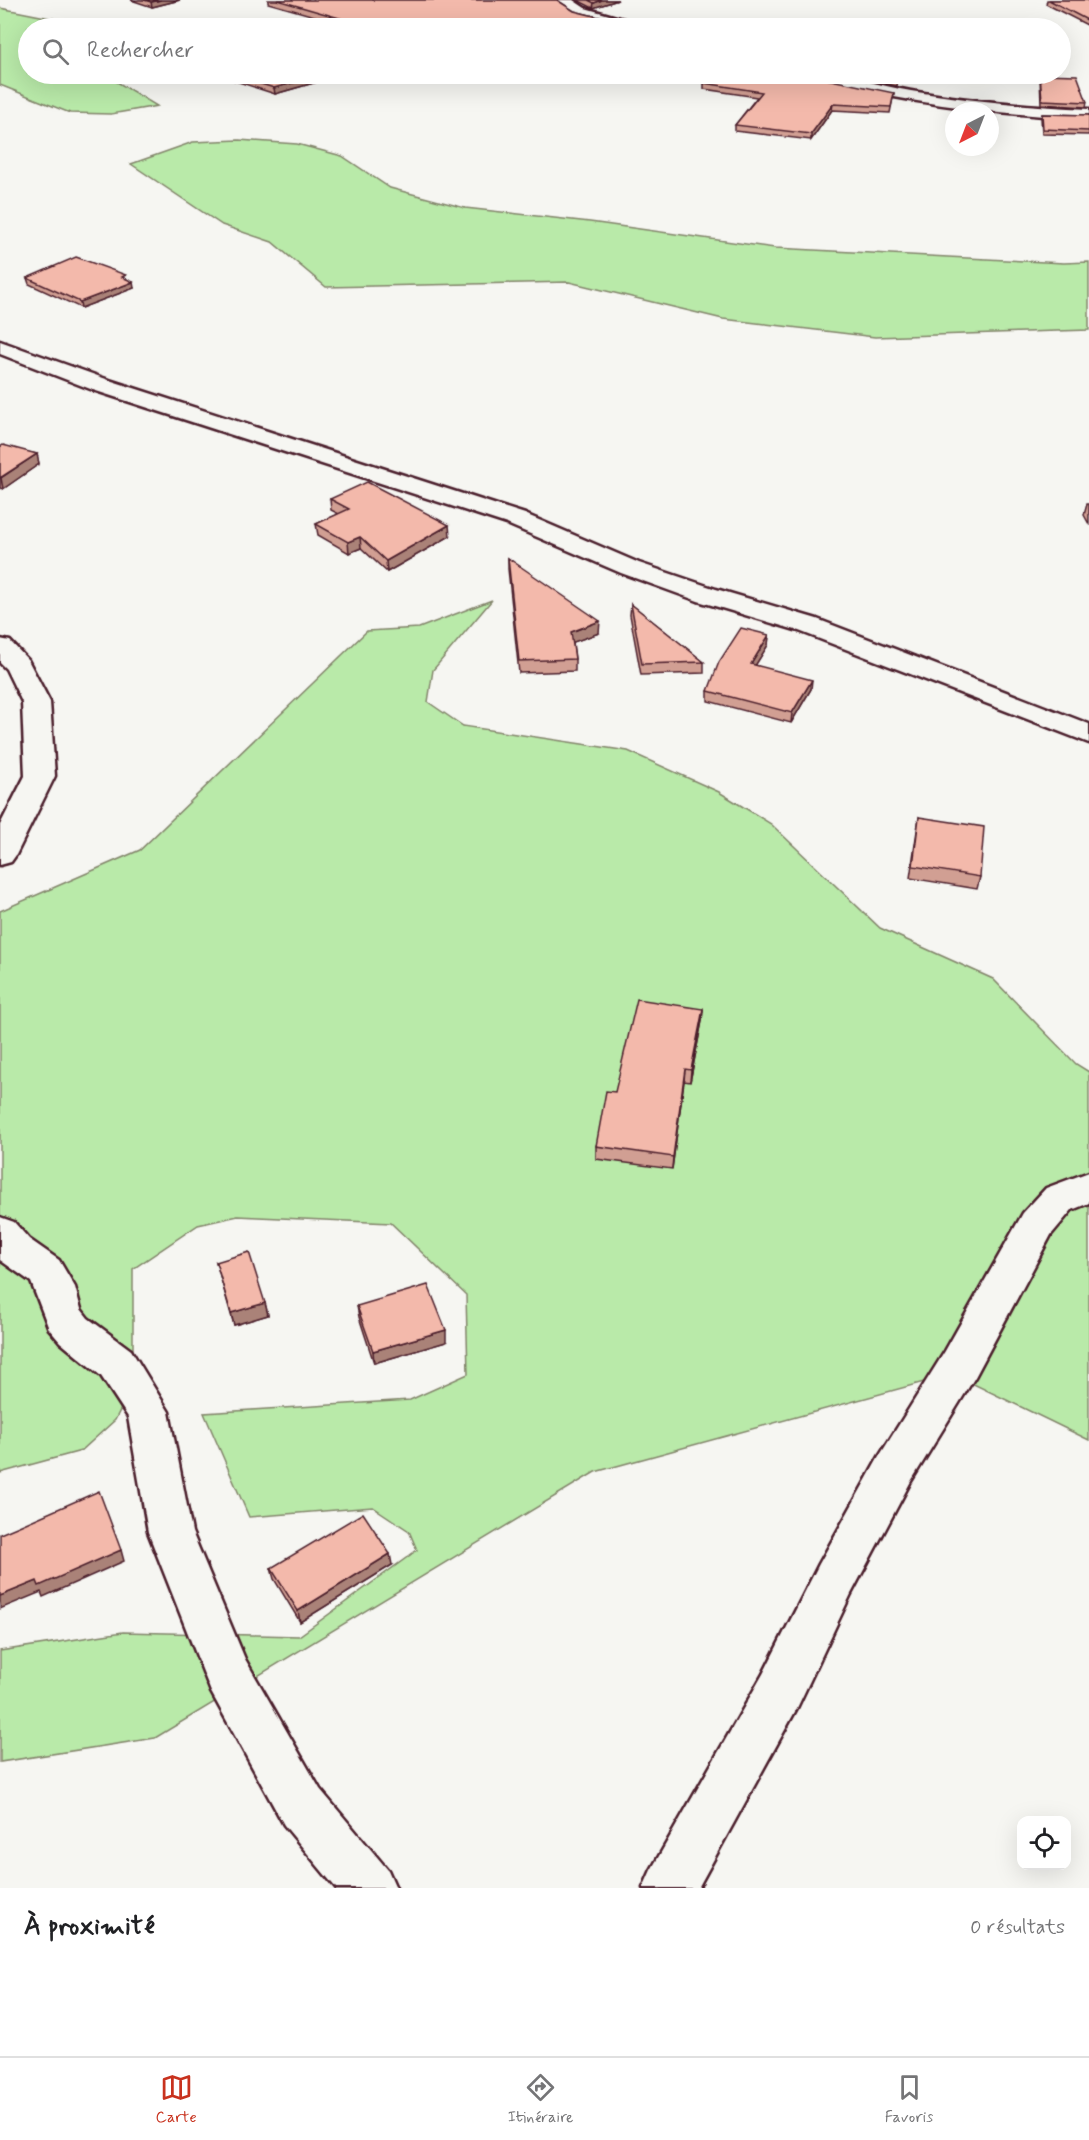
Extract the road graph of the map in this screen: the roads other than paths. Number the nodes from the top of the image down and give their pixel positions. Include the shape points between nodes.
1 (560, 0) edge
2 (604, 18) edge
3 (851, 84) edge
4 (1089, 114) edge
5 (0, 347) edge
6 (0, 647) edge
7 (1089, 734) edge
8 (0, 855) edge
9 (1089, 1187) edge
10 (0, 1233) edge
11 (370, 1888) edge
12 (669, 1888) edge

1 - 2 street
3 - 4 street via 910,97
5 - 7 street via 100,385 516,519 630,568 707,596 808,625
6 - 8 street via 18,666 36,702 40,776
9 - 12 street via 1059,1199 1037,1224 960,1364 895,1469 780,1691
10 - 11 street via 15,1250 45,1271 56,1287 63,1317 116,1363 148,1412 170,1532 228,1675 302,1807

